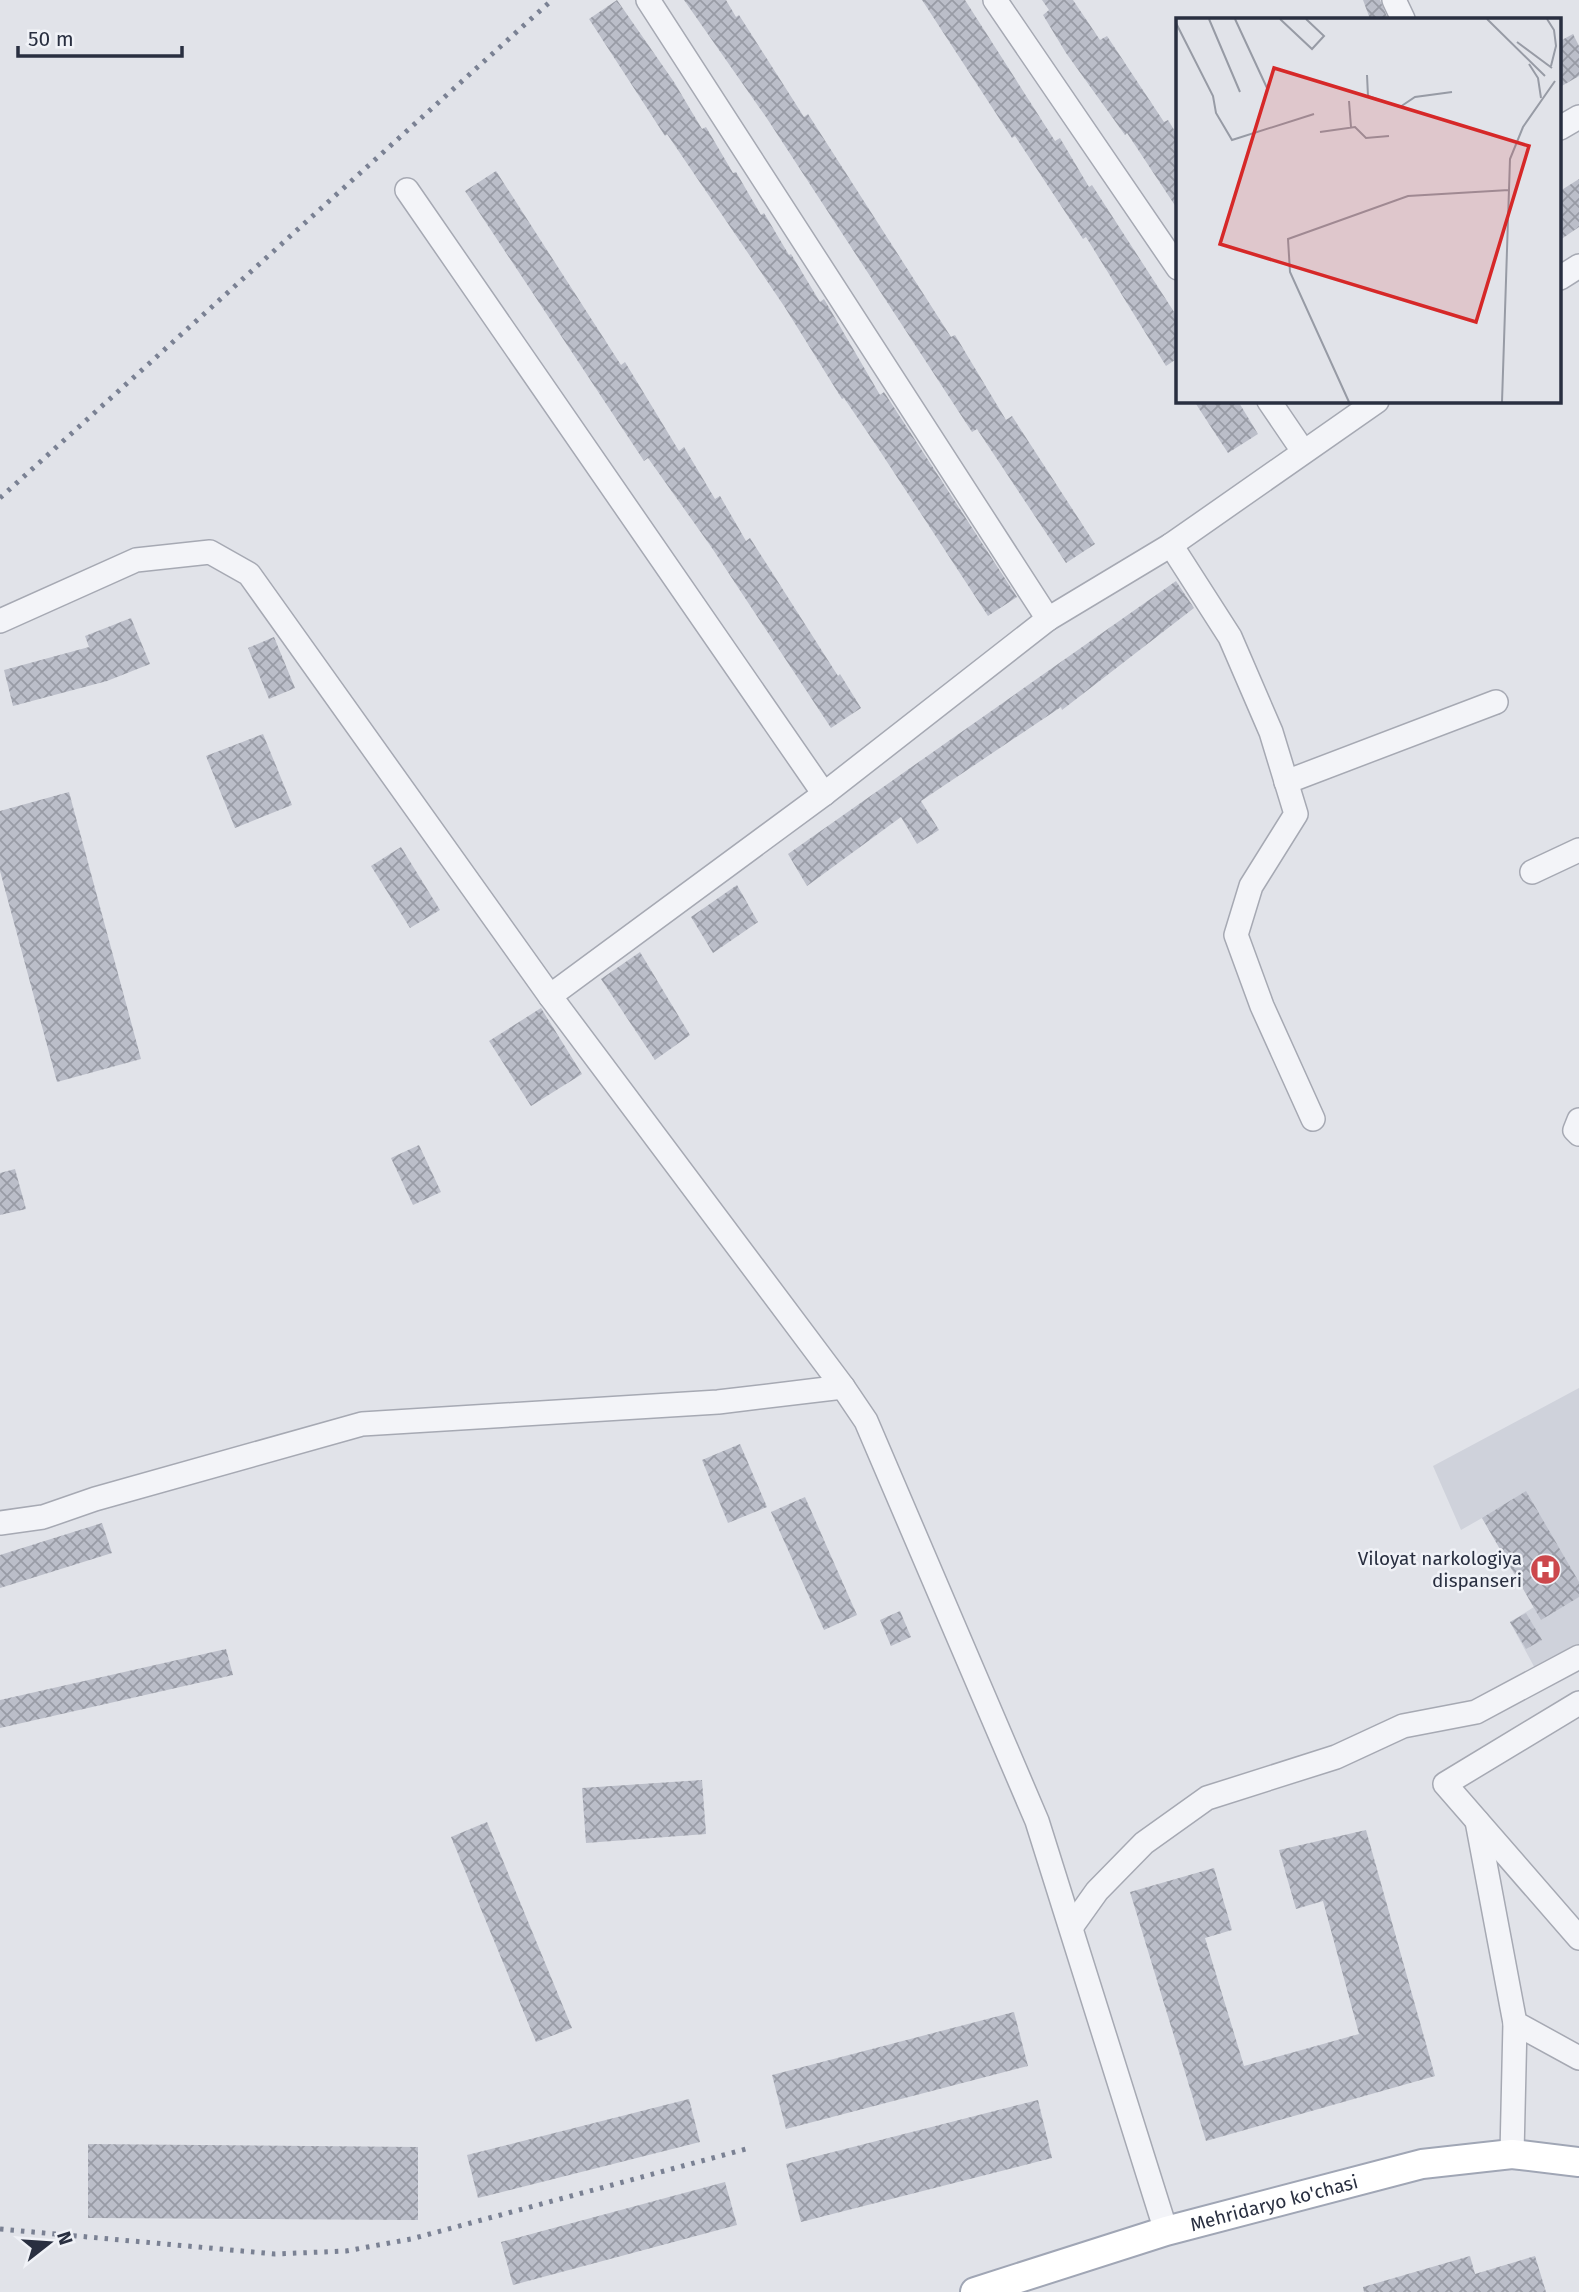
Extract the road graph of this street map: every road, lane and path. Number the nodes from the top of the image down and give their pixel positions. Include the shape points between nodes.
1 (648, 0) edge
2 (995, 0) edge
3 (1394, 0) edge
4 (1403, 18) edge
5 (1579, 117) edge
6 (1562, 127) edge
7 (407, 190) dead end
8 (1176, 265) edge
9 (1579, 266) edge
10 (1562, 277) edge
11 (1270, 402) edge
12 (1376, 402) edge
13 (1303, 451) junction
14 (1171, 545) junction
15 (1048, 619) junction
16 (0, 621) edge
17 (1496, 702) dead end
18 (1286, 782) junction
19 (824, 794) junction
20 (1579, 850) edge
21 (1532, 872) dead end
22 (550, 996) junction
23 (1313, 1119) dead end
24 (1579, 1120) edge
25 (1579, 1134) edge
26 (843, 1387) junction
27 (0, 1523) edge
28 (1579, 1657) edge
29 (1579, 1703) edge
30 (1477, 1821) junction
31 (1072, 1926) junction
32 (1579, 1938) edge
33 (1515, 2023) junction
34 (1579, 2058) edge
35 (1512, 2154) junction
36 (1579, 2162) edge
37 (1166, 2231) junction
38 (975, 2292) edge

1 - 15 street
2 - 8 street
3 - 4 street
5 - 6 street
7 - 19 street
9 - 10 street
11 - 13 street
12 - 13 street
13 - 14 street
14 - 15 street
14 - 18 street via 1230,637 1271,732
15 - 19 street
16 - 22 street via 136,560 210,552 249,574
17 - 18 street
18 - 23 street via 1296,814 1251,886 1236,934 1262,1006
19 - 22 street
20 - 21 street
22 - 26 street
24 - 25 street via 1575,1130
26 - 27 street via 718,1402 362,1424 43,1517
26 - 31 street via 866,1420 1037,1821
28 - 31 street via 1476,1712 1403,1726 1336,1757 1207,1798 1144,1843 1097,1891
29 - 30 street via 1445,1784
30 - 32 street
30 - 33 street
31 - 37 street
33 - 34 street
33 - 35 street
35 - 36 main road, Мehridaryo ko'chasi
35 - 37 main road, Мehridaryo ko'chasi via 1422,2164
37 - 38 main road, Мehridaryo ko'chasi

